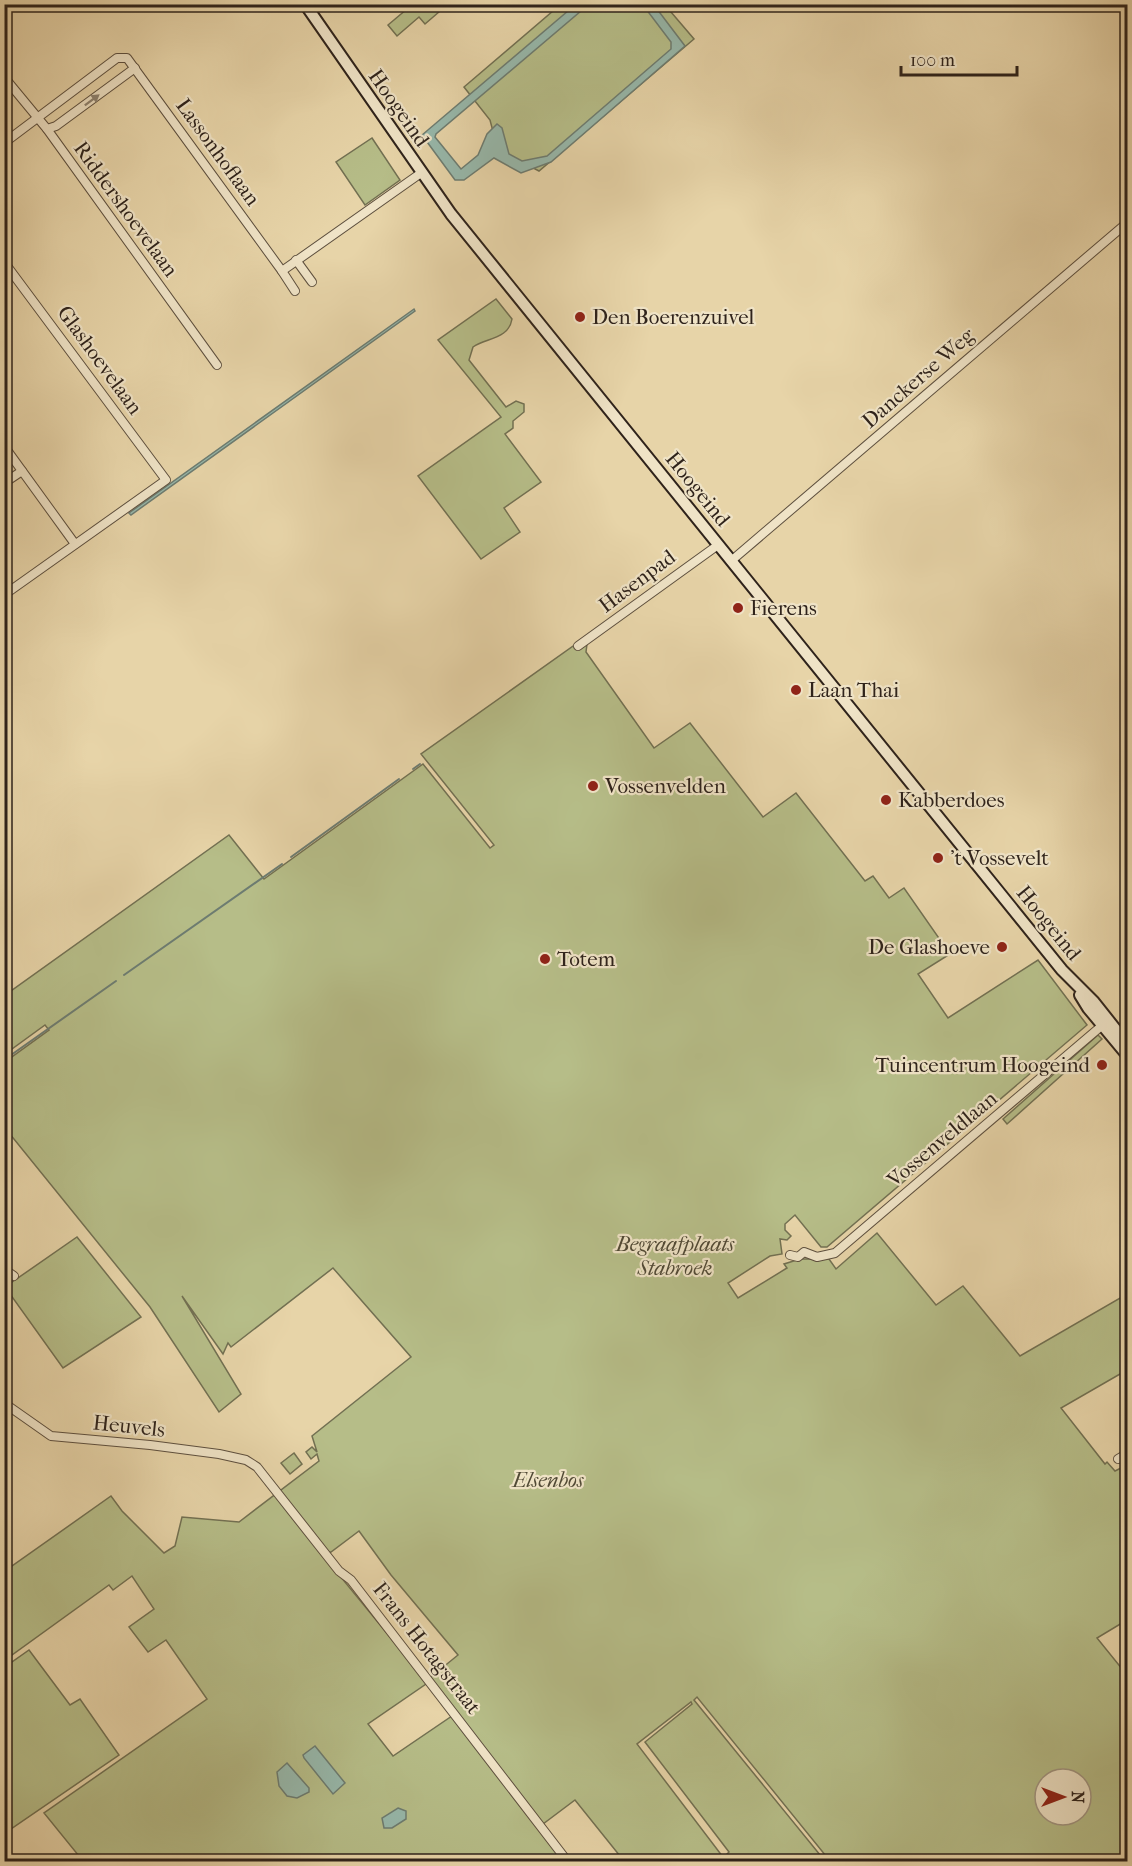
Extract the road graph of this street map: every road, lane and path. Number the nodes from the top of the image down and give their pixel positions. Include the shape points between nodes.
1 (305, 4) edge
2 (135, 68) junction
3 (4, 77) edge
4 (36, 119) junction
5 (47, 129) junction
6 (4, 143) edge
7 (421, 173) junction
8 (1128, 222) edge
9 (296, 260) junction
10 (4, 262) edge
11 (282, 271) junction
12 (312, 282) dead end
13 (295, 291) dead end
14 (217, 365) dead end
15 (4, 446) edge
16 (22, 471) junction
17 (4, 483) edge
18 (75, 544) junction
19 (718, 545) junction
20 (731, 561) junction
21 (4, 595) edge
22 (578, 646) dead end
23 (1105, 1023) junction
24 (1128, 1045) edge
25 (1128, 1056) edge
26 (790, 1255) dead end
27 (4, 1269) edge
28 (14, 1276) dead end
29 (4, 1395) edge
30 (8, 1405) edge
31 (1128, 1453) edge
32 (1118, 1459) dead end
33 (251, 1462) joint
34 (568, 1862) edge

1 - 7 main road, Hoogeind
2 - 4 street, Lassonhoflaan via 122,57
5 -> 2 street
2 - 11 street, Lassonhoflaan
3 - 4 street, Riddershoevelaan
4 - 5 street, Riddershoevelaan
4 - 6 street
5 - 14 street, Riddershoevelaan
7 - 9 street
7 - 19 main road, Hoogeind
8 - 20 street, Danckerse Weg
9 - 11 street
9 - 12 street
10 - 18 street, Glashoevelaan via 166,480
11 - 13 street, Lassonhoflaan
15 - 16 street
16 - 17 street
16 - 18 street
18 - 21 street
19 - 20 main road, Hoogeind
19 - 22 street, Hasenpad
20 - 23 main road, Hoogeind via 1076,987 1094,1002
23 - 24 main road, Hoogeind
23 - 25 main road, Hoogeind
23 - 26 street, Vossenveldlaan via 835,1253 822,1257 804,1252 798,1257
27 - 28 street
29 - 30 street, Heuvels
30 - 33 street, Heuvels via 51,1436 159,1446
31 - 32 street
33 - 34 street, Frans Hotagstraat via 339,1571 351,1580

